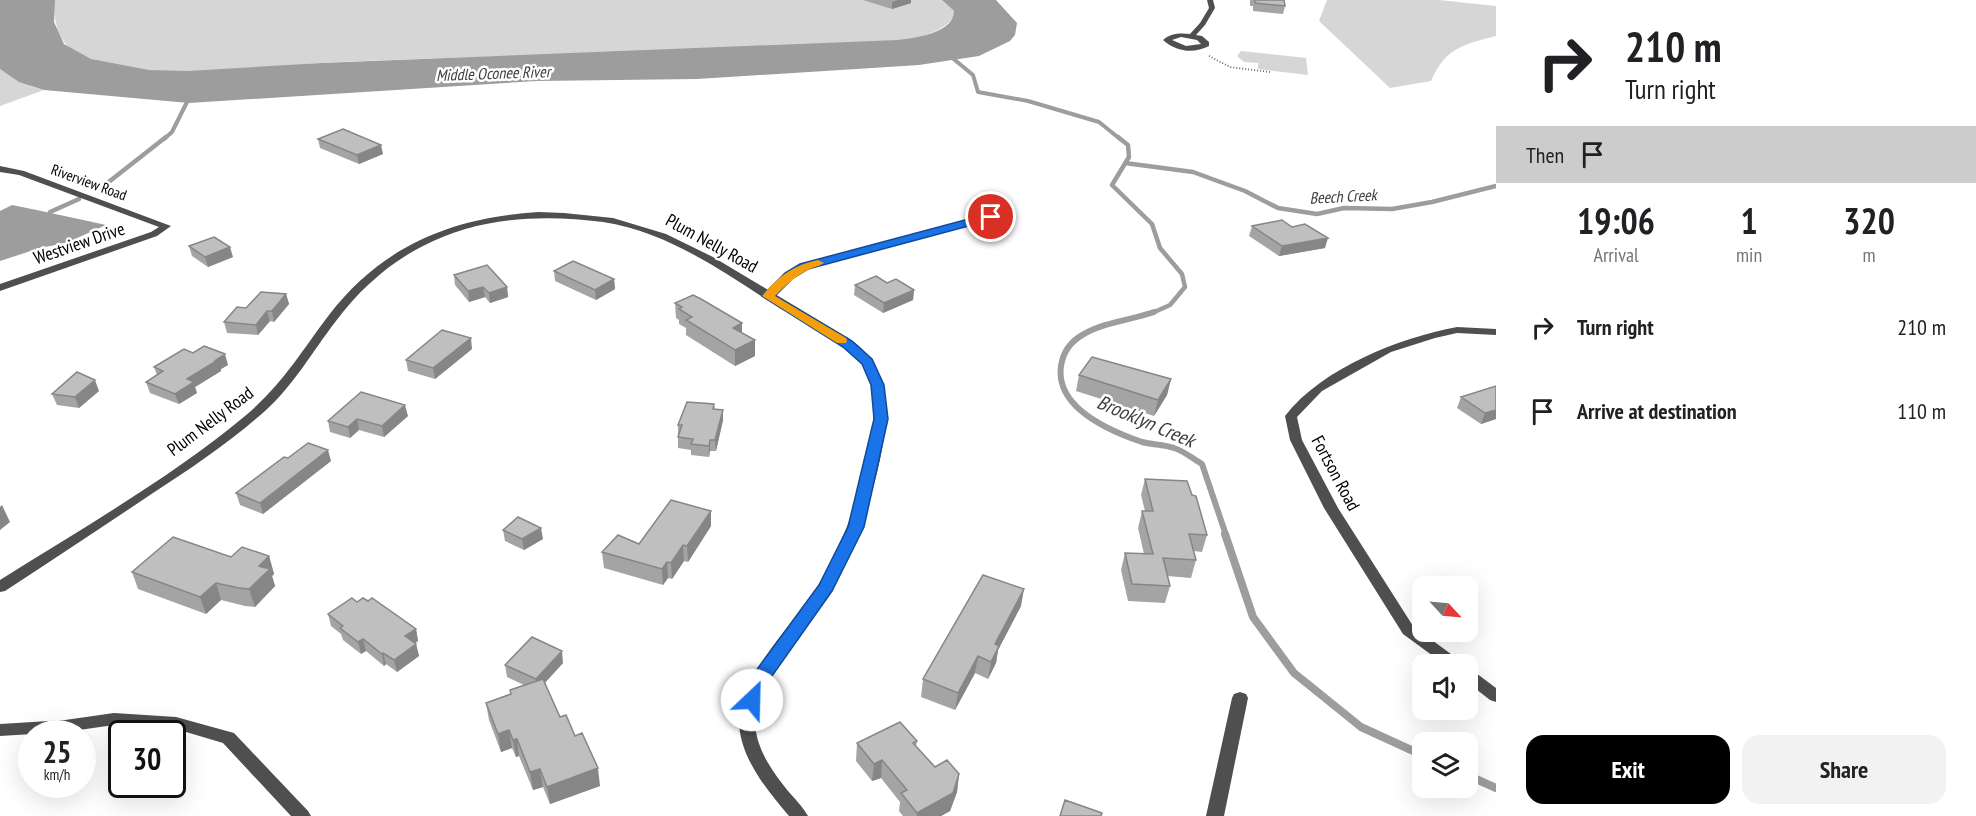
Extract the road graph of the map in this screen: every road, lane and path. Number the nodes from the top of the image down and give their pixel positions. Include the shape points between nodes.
1 (1210, 0) edge
2 (1192, 36) dead end
3 (1202, 50) dead end
4 (1270, 72) dead end
5 (0, 169) edge
6 (991, 217) dead end
7 (166, 226) joint
8 (0, 288) edge
9 (768, 296) junction
10 (1496, 332) edge
11 (0, 587) edge
12 (1440, 654) edge
13 (1478, 682) edge
14 (1496, 696) edge
15 (1240, 698) dead end
16 (0, 730) edge
17 (302, 816) edge
18 (799, 816) edge
19 (1215, 816) edge

1 - 2 street via 1208,17
3 - 4 path via 1230,67
5 - 7 street, Riverview Road via 21,173
6 - 9 street via 804,267
7 - 8 street, Westview Drive via 154,234
9 - 11 street, Plum Nelly Road via 681,245 612,221 537,217 490,220 450,230 388,262 363,285 326,326 296,372 225,438
9 - 18 street, Plum Nelly Road via 847,344 868,362 878,385 881,419 856,527 826,587 758,681 746,719 754,759
10 - 12 street, Fortson Road via 1457,330 1387,350 1318,389 1291,416 1296,440 1331,508 1408,630
13 - 14 street
15 - 19 street
16 - 17 street via 114,719 177,723 228,738

